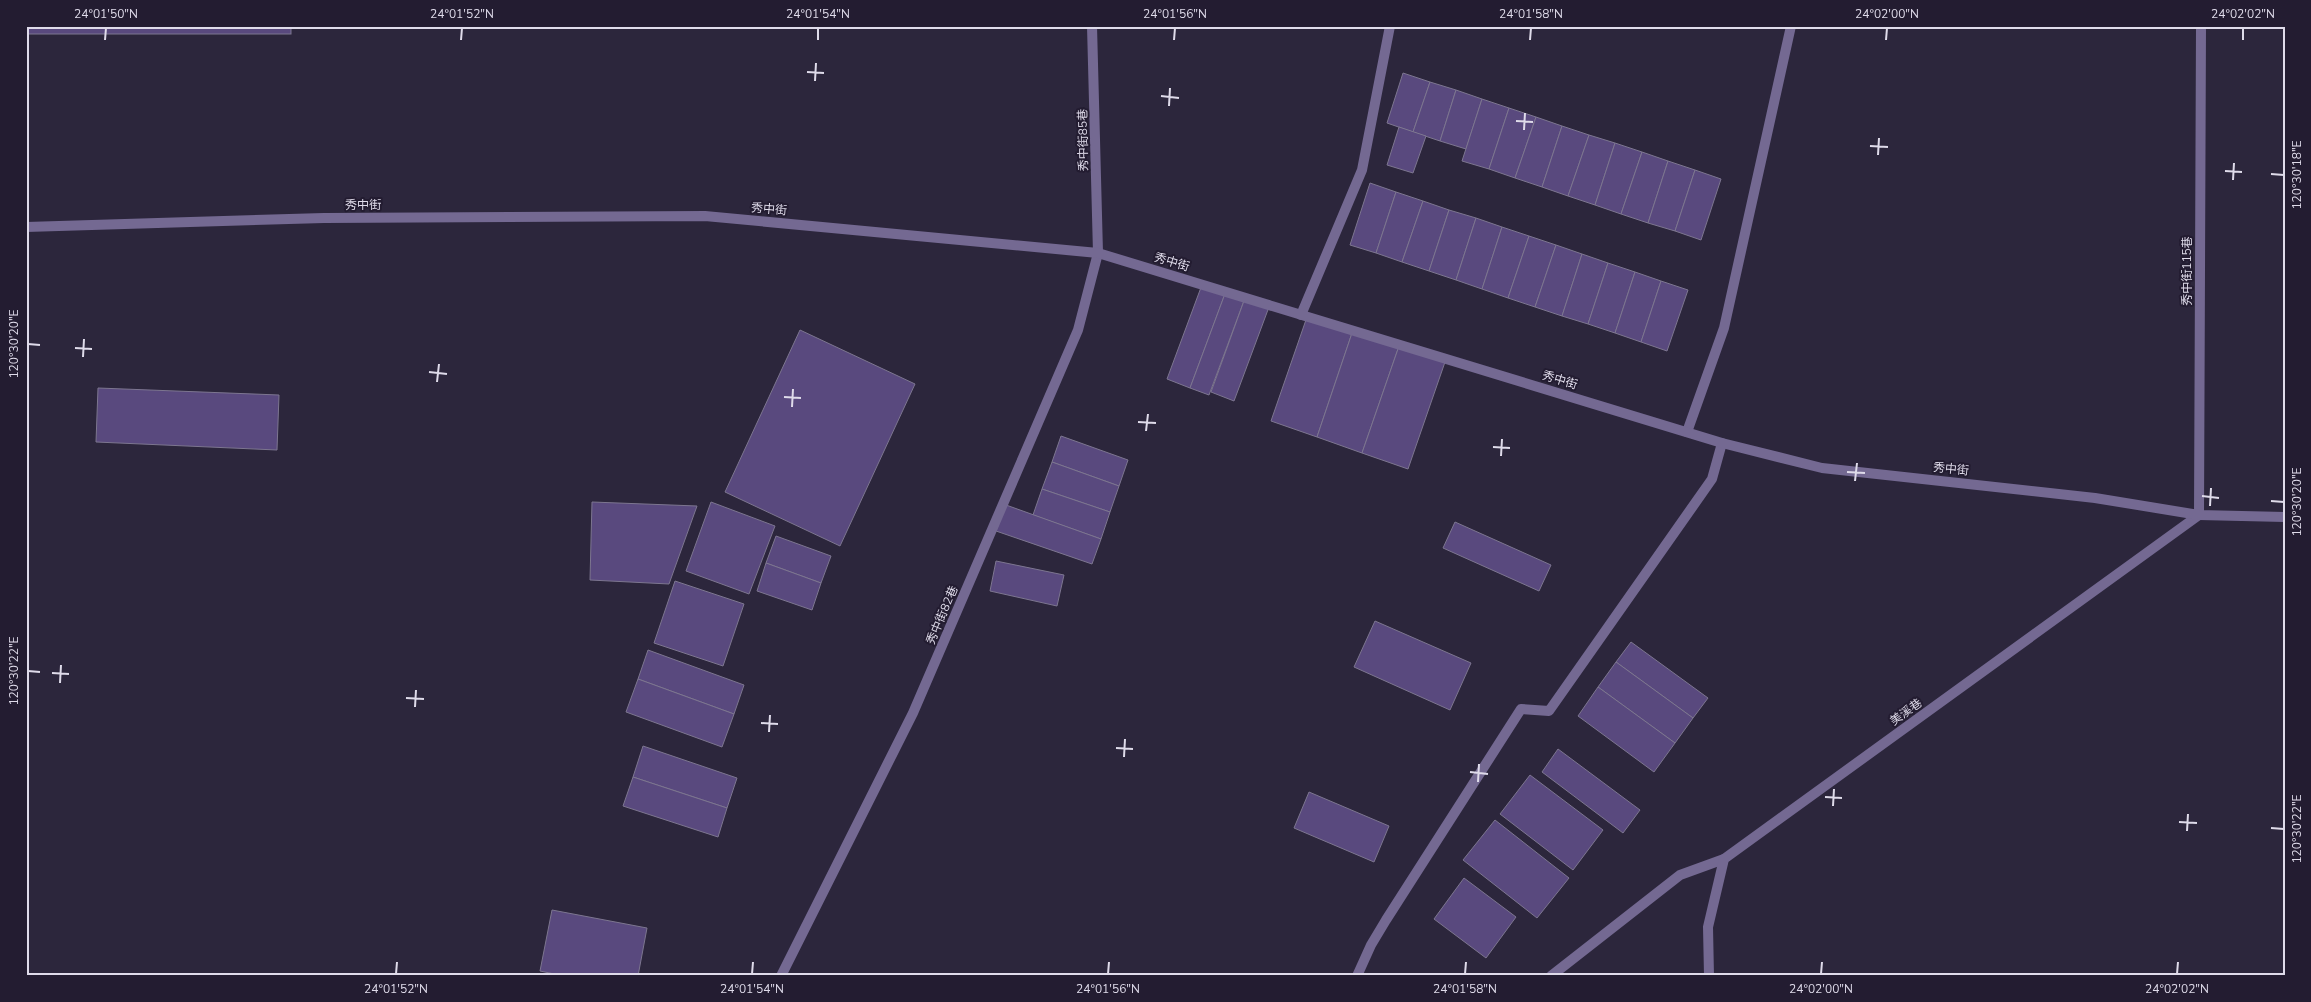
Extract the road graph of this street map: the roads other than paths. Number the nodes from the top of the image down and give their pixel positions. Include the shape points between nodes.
1 (1092, 26) edge
2 (1390, 26) edge
3 (1791, 26) edge
4 (2201, 26) edge
5 (26, 227) edge
6 (1098, 253) junction
7 (1301, 315) junction
8 (1687, 432) junction
9 (1722, 443) junction
10 (2199, 515) junction
11 (2285, 517) edge
12 (1724, 859) junction
13 (781, 976) edge
14 (1357, 976) edge
15 (1552, 976) edge
16 (1709, 976) edge

1 - 6 street, 秀中街85巷
2 - 7 street via 1362,170
3 - 8 street via 1724,328
4 - 10 street, 秀中街115巷
5 - 6 street, 秀中街 via 324,218 705,216
6 - 7 street, 秀中街
6 - 13 street, 秀中街82巷 via 1078,330 913,713
7 - 8 street, 秀中街
8 - 9 street, 秀中街
9 - 10 street, 秀中街 via 1822,468 2094,498
9 - 14 street via 1712,480 1549,711 1521,709 1386,920
10 - 11 street, 秀中街
10 - 12 street, 美溪巷
12 - 15 street, 美溪巷 via 1680,875
12 - 16 street via 1708,927

